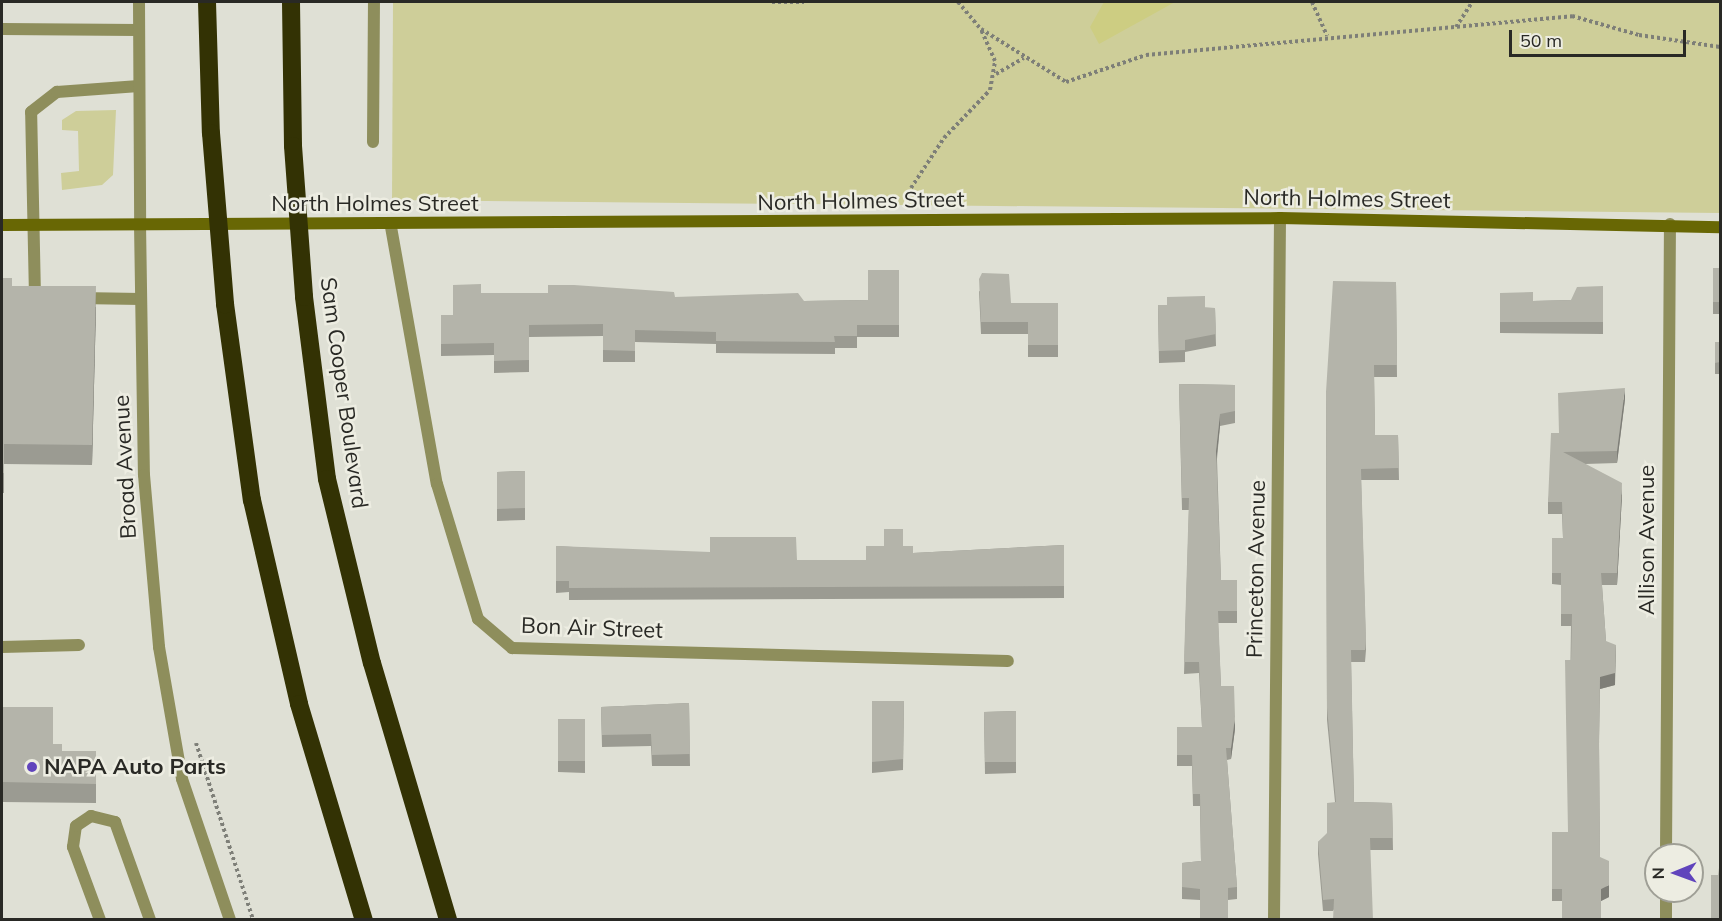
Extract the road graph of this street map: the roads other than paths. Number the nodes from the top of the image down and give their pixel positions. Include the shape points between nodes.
1 (139, 2) edge
2 (207, 2) edge
3 (291, 2) edge
4 (374, 2) edge
5 (2, 29) edge
6 (138, 30) junction
7 (139, 86) junction
8 (374, 142) dead end
9 (1280, 218) junction
10 (140, 224) junction
11 (1670, 224) junction
12 (2, 225) edge
13 (31, 225) junction
14 (391, 226) junction
15 (1720, 227) edge
16 (141, 299) junction
17 (80, 645) dead end
18 (2, 647) edge
19 (1008, 661) dead end
20 (1666, 843) edge
21 (1666, 903) edge
22 (100, 920) edge
23 (150, 920) edge
24 (230, 920) edge
25 (364, 920) edge
26 (448, 920) edge
27 (1274, 920) edge
28 (1666, 920) edge

1 - 6 street, Broad Avenue
2 - 25 highway, bridge via 211,133 225,304 252,500 299,704
3 - 26 highway, Sam Cooper Boulevard, bridge via 292,146 304,297 327,479 372,663
4 - 8 street
5 - 6 street
6 - 7 street, Broad Avenue
7 - 10 street, Broad Avenue
7 - 13 street via 57,92 31,112
9 - 11 main road, North Holmes Street
9 - 14 main road, North Holmes Street
9 - 27 street, Princeton Avenue
10 - 13 main road, North Holmes Street
10 - 14 main road, North Holmes Street
10 - 16 street, Broad Avenue
11 - 15 main road, North Holmes Street
11 - 20 street, Allison Avenue
12 - 13 main road, North Holmes Street
13 - 16 street via 31,297
14 - 19 street, Bon Air Street via 437,484 478,619 512,648
16 - 24 street, Broad Avenue via 144,475 159,647 182,779
17 - 18 street
21 - 28 street
22 - 23 street via 73,848 76,826 92,816 115,822

